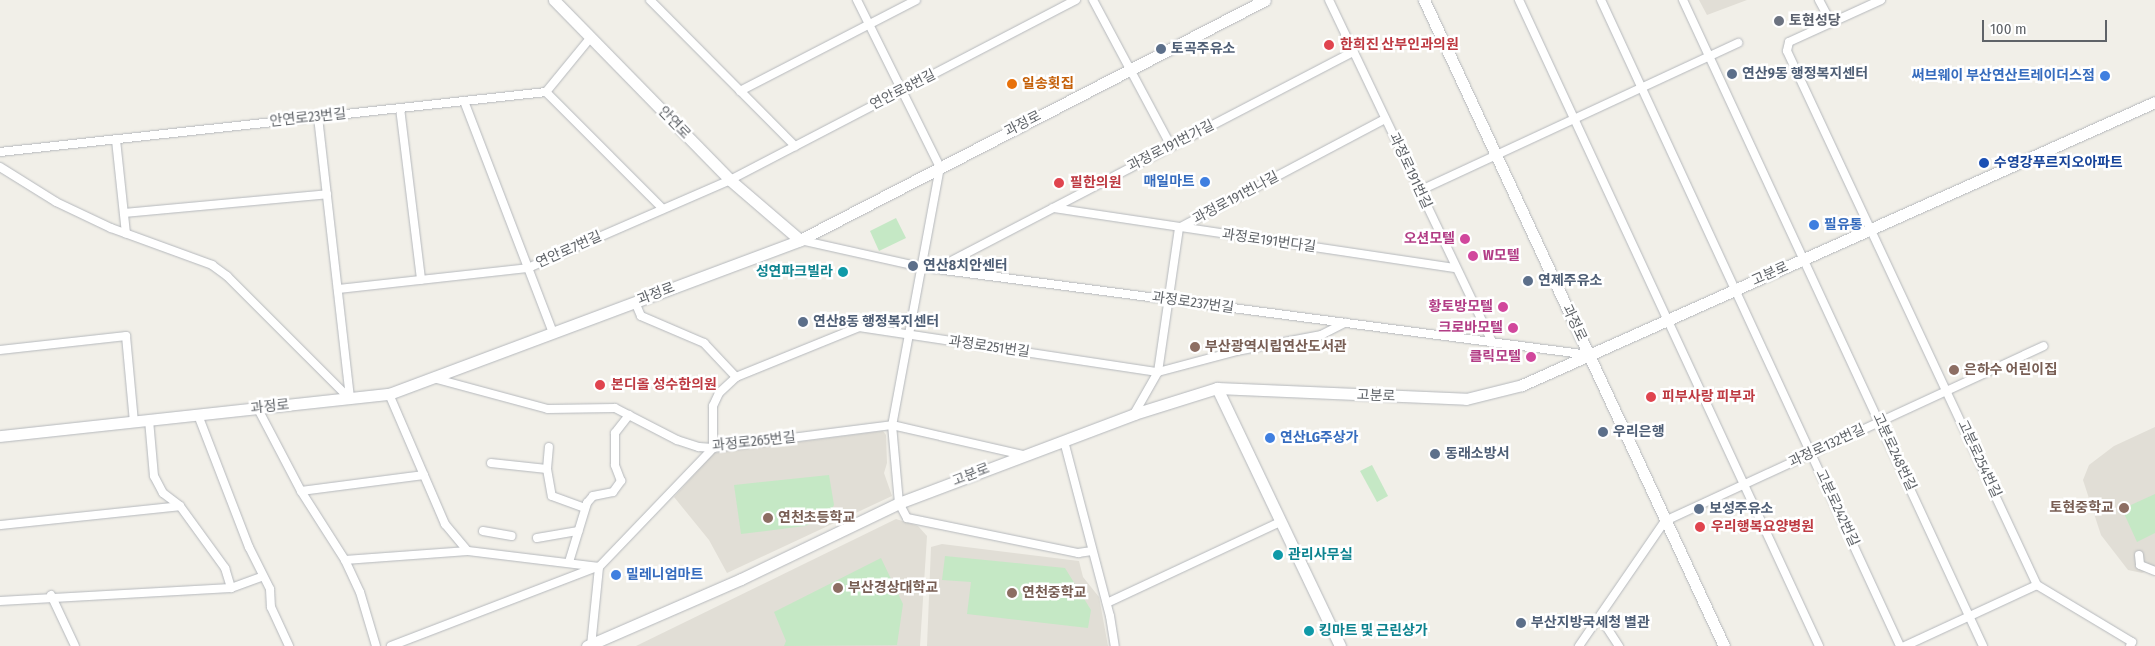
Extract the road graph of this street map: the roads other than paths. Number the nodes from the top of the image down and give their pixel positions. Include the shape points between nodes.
1 (650, 0) edge
2 (857, 0) edge
3 (916, 0) edge
4 (1076, 0) edge
5 (1093, 0) edge
6 (1265, 0) edge
7 (1328, 0) edge
8 (1424, 0) edge
9 (1519, 0) edge
10 (1601, 0) edge
11 (1683, 0) edge
12 (1819, 0) edge
13 (1881, 0) edge
14 (558, 1) edge
15 (1831, 23) junction
16 (870, 24) junction
17 (590, 37) junction
18 (1738, 43) dead end
19 (1354, 52) junction
20 (1710, 56) junction
21 (1130, 70) junction
22 (1642, 88) junction
23 (902, 90) junction
24 (740, 91) junction
25 (546, 92) junction
26 (464, 101) junction
27 (2155, 102) edge
28 (400, 108) junction
29 (318, 117) junction
30 (1385, 119) junction
31 (1574, 119) junction
32 (116, 140) junction
33 (795, 146) junction
34 (1171, 146) junction
35 (0, 152) edge
36 (1496, 156) junction
37 (0, 167) edge
38 (940, 167) junction
39 (730, 180) junction
40 (1419, 192) junction
41 (327, 194) junction
42 (1053, 208) junction
43 (662, 209) junction
44 (124, 213) junction
45 (1179, 228) junction
46 (1872, 228) junction
47 (126, 233) junction
48 (800, 240) junction
49 (1804, 259) junction
50 (922, 267) junction
51 (528, 268) junction
52 (1456, 268) junction
53 (936, 269) junction
54 (421, 280) junction
55 (338, 289) junction
56 (1735, 289) junction
57 (1168, 299) junction
58 (635, 302) junction
59 (1668, 319) junction
60 (1345, 322) junction
61 (552, 333) junction
62 (909, 336) junction
63 (1492, 342) junction
64 (0, 345) edge
65 (2043, 346) dead end
66 (0, 350) edge
67 (1589, 355) junction
68 (1158, 372) junction
69 (736, 377) junction
70 (433, 378) junction
71 (1217, 388) junction
72 (1947, 390) junction
73 (389, 394) junction
74 (350, 399) junction
75 (258, 408) junction
76 (1134, 414) junction
77 (198, 415) junction
78 (629, 415) junction
79 (149, 420) junction
80 (1879, 421) junction
81 (134, 422) junction
82 (892, 425) junction
83 (0, 436) edge
84 (1064, 441) junction
85 (549, 447) dead end
86 (713, 448) junction
87 (1811, 453) junction
88 (1024, 455) junction
89 (491, 463) dead end
90 (547, 469) junction
91 (424, 475) junction
92 (1744, 484) junction
93 (300, 491) junction
94 (900, 503) junction
95 (180, 506) junction
96 (585, 508) junction
97 (1665, 521) junction
98 (1280, 522) junction
99 (0, 525) edge
100 (483, 531) dead end
101 (578, 531) junction
102 (512, 536) dead end
103 (536, 538) dead end
104 (468, 550) junction
105 (1092, 551) junction
106 (2139, 555) dead end
107 (345, 560) junction
108 (569, 562) junction
109 (599, 567) junction
110 (2155, 571) edge
111 (262, 577) junction
112 (2037, 585) junction
113 (231, 588) junction
114 (51, 595) junction
115 (0, 601) edge
116 (1107, 603) junction
117 (1969, 616) junction
118 (1600, 617) junction
119 (75, 646) edge
120 (289, 646) edge
121 (376, 646) edge
122 (391, 646) edge
123 (589, 646) edge
124 (1115, 646) edge
125 (1340, 646) edge
126 (1579, 646) edge
127 (1619, 646) edge
128 (1724, 646) edge
129 (1819, 646) edge
130 (1900, 646) edge
131 (1905, 646) edge
132 (1983, 646) edge
133 (2130, 646) edge

1 - 24 street
2 - 16 street
3 - 16 street
4 - 23 street, 연안로8번길
5 - 21 street
6 - 21 main road, 과정로
7 - 19 street, 과정로191번길
8 - 36 main road, 과정로
9 - 31 street
10 - 22 street, 고분로242번길
11 - 20 street, 고분로248번길
12 - 15 street
13 - 15 street
14 - 17 main road, 안연로
15 - 46 street, 고분로254번길 via 1789,42 1787,51
16 - 23 street
16 - 24 street
17 - 25 street
17 - 39 main road, 안연로
18 - 20 street
19 - 30 street, 과정로191번길
19 - 34 street, 과정로191번가길
20 - 22 street
20 - 49 street, 고분로248번길
21 - 34 street
21 - 38 main road, 과정로
22 - 31 street
22 - 56 street, 고분로242번길
23 - 33 street, 연안로8번길
23 - 38 street
24 - 33 street
25 - 26 street, 안연로23번길
25 - 43 street
26 - 28 street, 안연로23번길
26 - 51 street
27 - 46 main road, 고분로
28 - 29 street, 안연로23번길
28 - 54 street
29 - 32 street, 안연로23번길
29 - 41 street
30 - 40 street, 과정로191번길
30 - 45 street, 과정로191번나길
31 - 36 street
31 - 59 street
32 - 35 street, 안연로23번길
32 - 44 street
33 - 39 street, 연안로8번길
34 - 42 street, 과정로191번가길
36 - 40 street
36 - 67 main road, 과정로
37 - 47 street via 56,202
38 - 48 main road, 과정로
38 - 50 street
39 - 43 street, 연안로7번길
39 - 48 main road, 안연로
40 - 52 street, 과정로191번길
41 - 44 street
41 - 55 street
42 - 45 street, 과정로191번다길
42 - 53 street, 과정로191번가길
43 - 51 street, 연안로7번길
44 - 47 street
45 - 52 street, 과정로191번다길
45 - 57 street, 과정로191번나길
46 - 49 main road, 고분로
46 - 72 street, 고분로254번길
47 - 74 street via 191,256 227,276
48 - 50 street, 과정로237번길
48 - 58 main road, 과정로
49 - 56 main road, 고분로
49 - 80 street, 고분로248번길
50 - 53 street, 과정로237번길
50 - 62 street
51 - 54 street, 연안로7번길
51 - 61 street
52 - 63 street, 과정로191번길
53 - 57 street, 과정로237번길
54 - 55 street, 연안로7번길
55 - 74 street
56 - 59 main road, 고분로
56 - 87 street, 고분로242번길
57 - 60 street, 과정로237번길
57 - 68 street, 과정로191번나길
58 - 61 main road, 과정로
58 - 69 street via 641,316 704,343
59 - 67 main road, 고분로
59 - 92 street
60 - 63 street, 과정로237번길
60 - 68 street, 과정로251번길 via 1321,336
61 - 70 main road, 과정로
62 - 68 street, 과정로251번길
62 - 69 street, 과정로251번길 via 860,327
62 - 82 street
63 - 67 street, 과정로237번길
64 - 66 street
65 - 72 street, 과정로132번길
66 - 81 street via 126,336
67 - 71 main road, 고분로 via 1522,385 1466,399
67 - 97 main road, 과정로
68 - 76 street, 과정로191번나길
69 - 86 street via 719,393 713,406
70 - 73 main road, 과정로
70 - 78 street, 과정로265번길 via 548,409 615,408
71 - 76 main road, 고분로
71 - 98 main road
72 - 80 street, 과정로132번길
72 - 112 street, 고분로254번길
73 - 74 main road, 과정로
73 - 91 street
74 - 75 main road, 과정로
75 - 77 main road, 과정로
75 - 93 street
76 - 84 main road, 고분로
77 - 79 main road, 과정로
77 - 111 street
78 - 86 street, 과정로265번길 via 677,440
78 - 96 street via 616,433 615,465 621,481 613,492 593,496
79 - 81 main road, 과정로
79 - 95 street via 154,476 163,493
80 - 87 street, 과정로132번길
80 - 117 street, 고분로248번길
81 - 83 main road, 과정로
82 - 86 street, 과정로265번길
82 - 88 street, 과정로265번길
82 - 94 street
84 - 88 main road, 고분로
84 - 105 street
85 - 90 street
86 - 109 street
87 - 92 street, 과정로132번길
87 - 130 street, 고분로242번길
88 - 94 main road, 고분로
89 - 90 street
90 - 96 street via 552,496
91 - 93 street
91 - 104 street via 445,524
92 - 97 street, 과정로132번길
92 - 129 street
93 - 107 street
94 - 105 street via 906,518 1078,553
94 - 123 main road, 고분로
95 - 99 street
95 - 113 street via 225,568
96 - 101 street
97 - 118 street
97 - 128 main road, 과정로
98 - 116 street
98 - 125 main road
100 - 102 street
101 - 103 street
101 - 108 street
104 - 107 street
104 - 108 street
105 - 116 street
106 - 110 street via 2140,566
107 - 121 street via 360,592
108 - 109 street
109 - 122 street
109 - 123 street
111 - 113 street
111 - 120 street via 270,588 272,607
112 - 117 street
112 - 133 street via 2132,642
113 - 114 street
114 - 115 street
114 - 119 street
116 - 124 street
117 - 131 street
117 - 132 street, 고분로248번길
118 - 126 street
118 - 127 street

